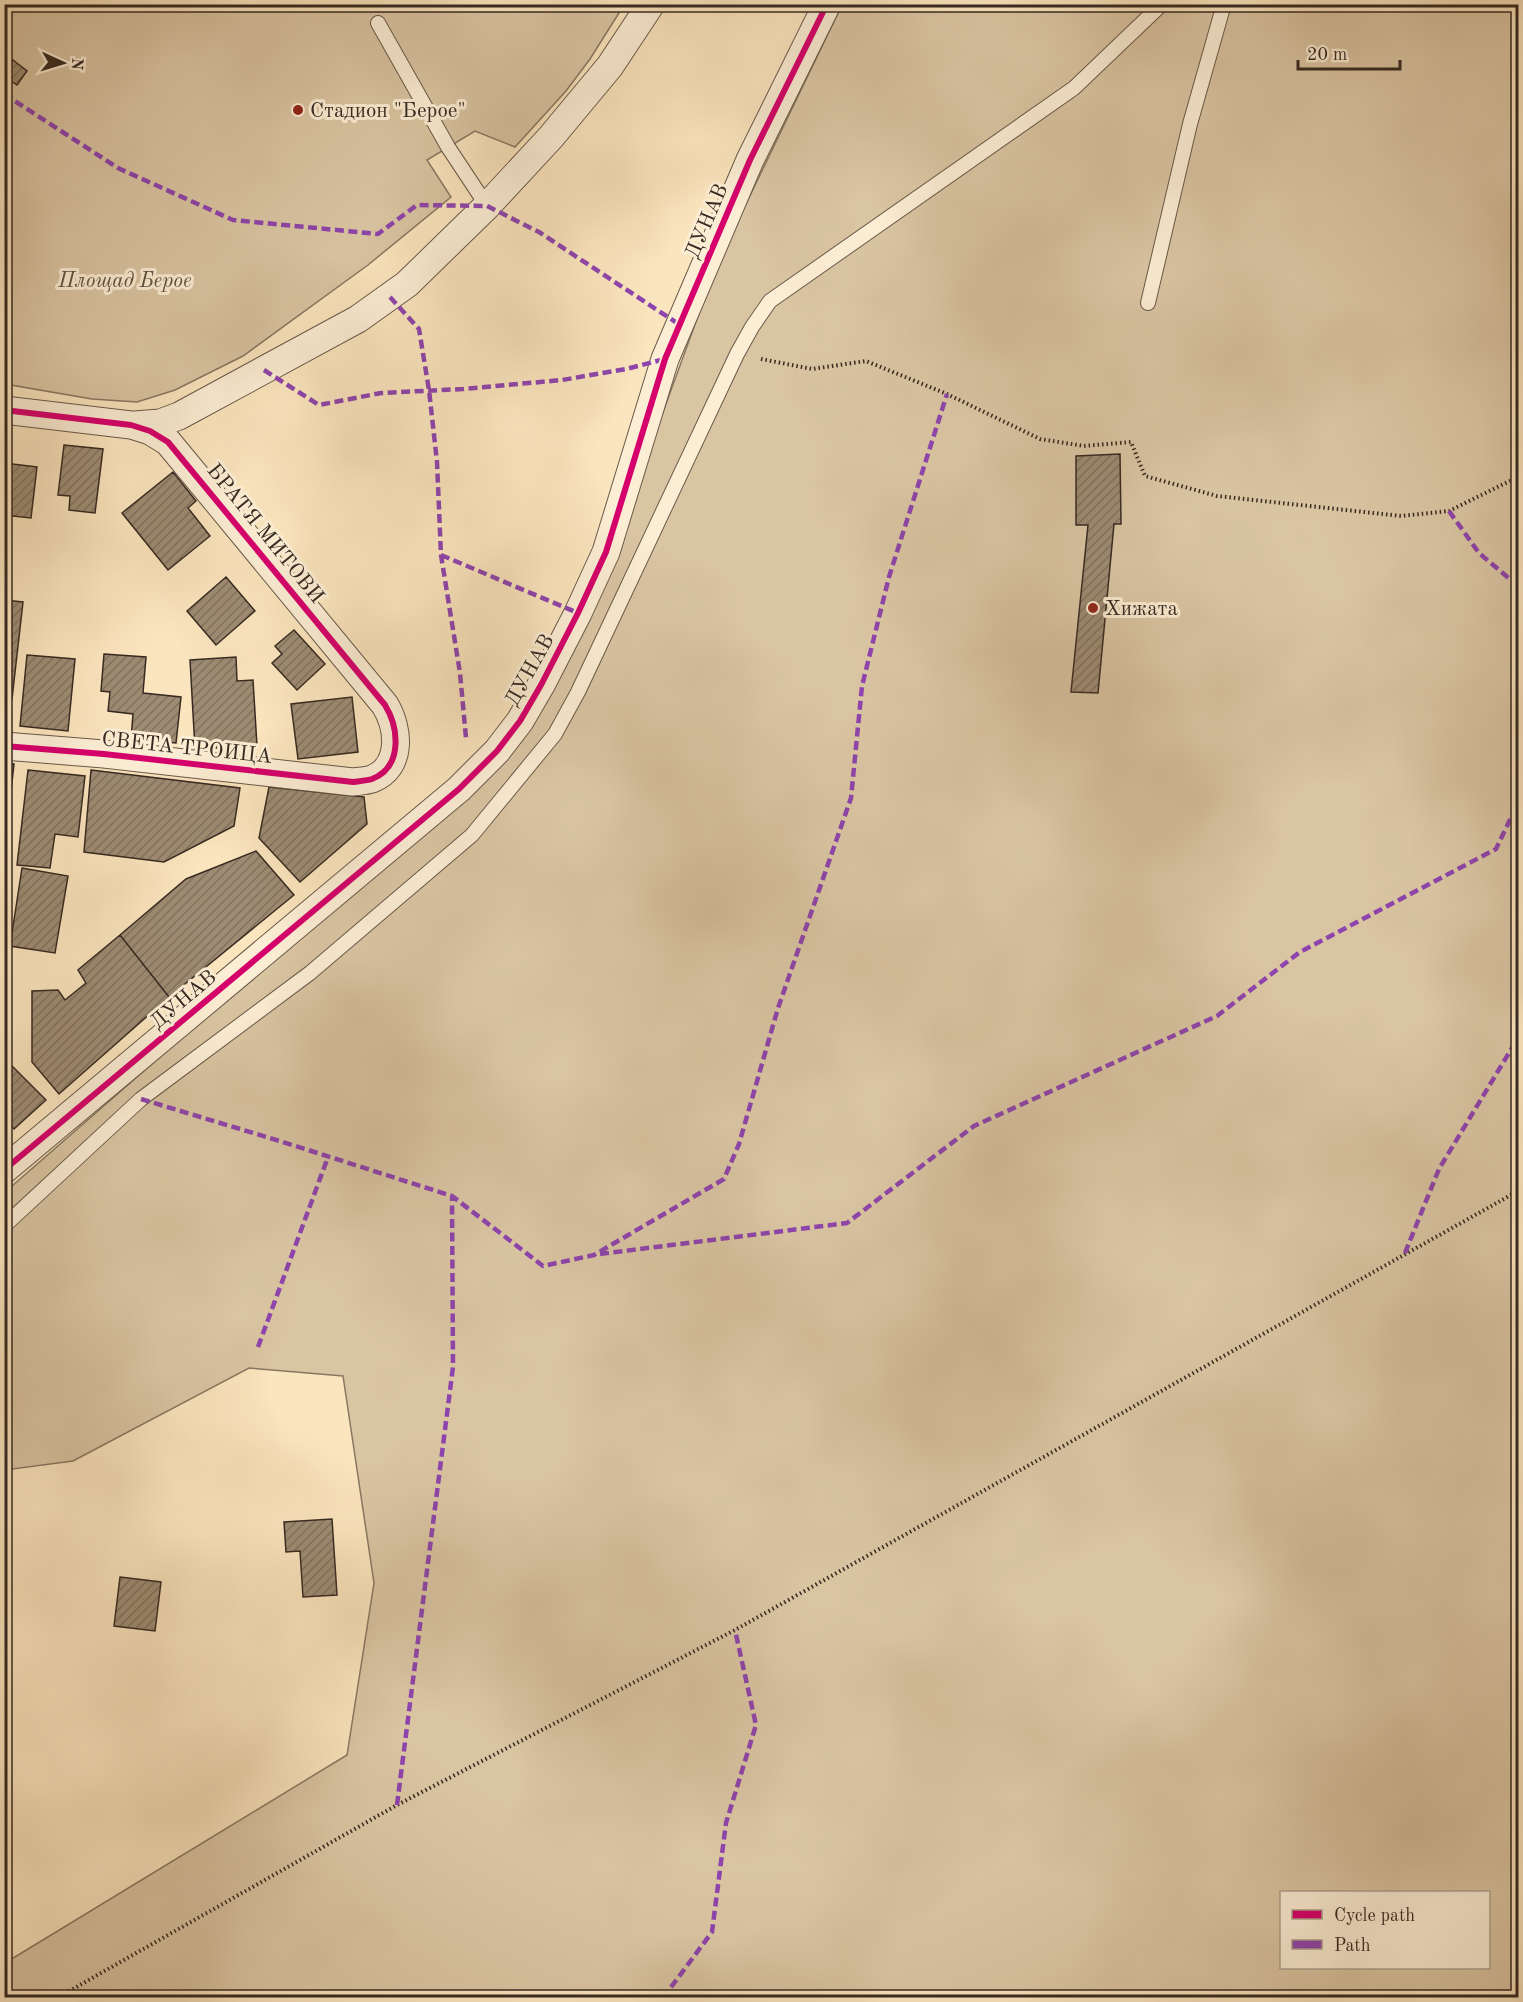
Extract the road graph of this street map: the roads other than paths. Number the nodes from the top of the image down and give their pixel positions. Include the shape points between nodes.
1 (651, 4) edge
2 (827, 4) edge
3 (1162, 4) edge
4 (1224, 4) edge
5 (378, 23) dead end
6 (487, 206) junction
7 (1148, 303) dead end
8 (4, 410) edge
9 (131, 425) junction
10 (4, 746) edge
11 (366, 780) joint
12 (4, 1170) edge
13 (4, 1226) edge

1 - 6 street via 610,66 570,116
2 - 12 street, ДУНАВ via 750,160 665,359 597,574 520,721 491,758 459,789
3 - 13 lane via 1074,88 770,301 737,354 568,712 544,749 472,835 310,973 141,1100
4 - 7 lane via 1190,124
5 - 6 lane via 448,147
6 - 9 street via 412,280 366,314 179,416 153,424
8 - 9 street, БРАТЯ МИТОВИ
9 - 11 street, БРАТЯ МИТОВИ via 155,433 176,449 385,705 393,722 395,752 386,769
10 - 11 street, СВЕТА ТРОИЦА

